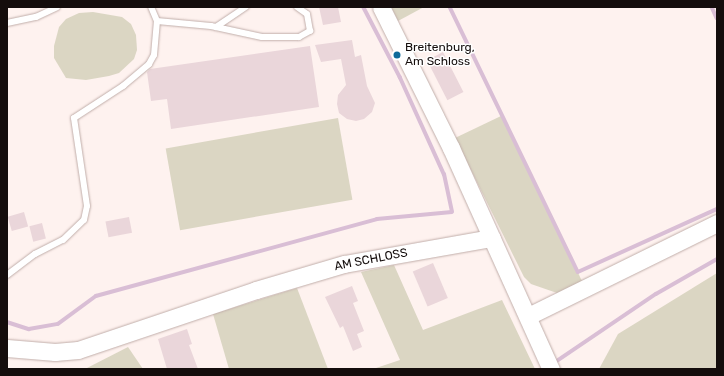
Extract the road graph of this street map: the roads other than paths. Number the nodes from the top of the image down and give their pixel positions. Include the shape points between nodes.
1 (57, 7) edge
2 (152, 7) edge
3 (246, 7) edge
4 (298, 7) edge
5 (381, 7) edge
6 (157, 21) junction
7 (7, 23) edge
8 (216, 27) junction
9 (717, 224) edge
10 (492, 238) junction
11 (7, 275) edge
12 (528, 316) junction
13 (7, 348) edge
14 (549, 363) edge

1 - 7 lane via 36,17
2 - 6 lane
3 - 8 lane
4 - 8 lane via 307,14 310,31 299,37 262,37
5 - 10 main road via 451,148
6 - 8 lane
6 - 11 lane via 154,55 149,64 123,86 74,118 87,206 84,220 63,240 35,254
9 - 12 main road
10 - 12 main road
10 - 13 main road, AM SCHLOSS via 344,264 256,290 78,350 55,352
12 - 14 main road

